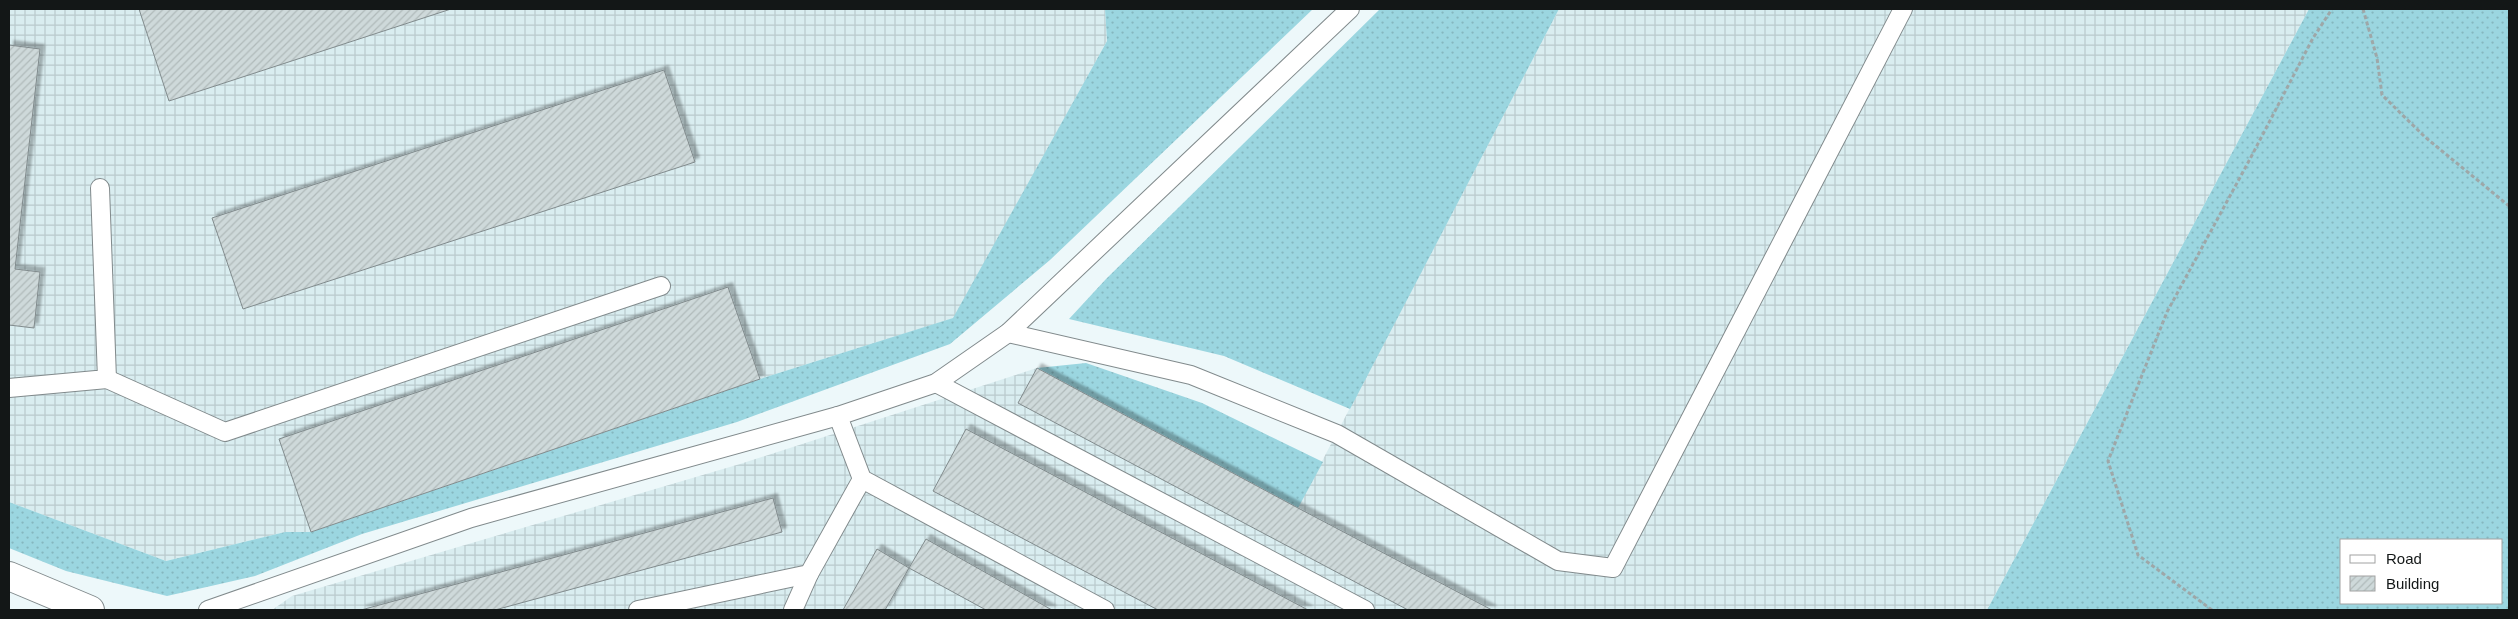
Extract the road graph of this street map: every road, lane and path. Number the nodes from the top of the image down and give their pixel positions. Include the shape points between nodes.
1 (1350, 9) edge
2 (1903, 9) edge
3 (2332, 9) edge
4 (2363, 9) edge
5 (100, 188) dead end
6 (2509, 206) edge
7 (661, 286) dead end
8 (1008, 333) junction
9 (106, 379) junction
10 (936, 383) junction
11 (9, 388) edge
12 (838, 416) junction
13 (862, 479) junction
14 (809, 574) junction
15 (9, 576) edge
16 (90, 610) edge
17 (208, 610) edge
18 (638, 610) edge
19 (793, 610) edge
20 (1106, 610) edge
21 (1365, 610) edge
22 (2212, 610) edge

1 - 8 lane
2 - 8 lane via 1613,568 1558,561 1337,434 1191,375
3 - 22 path via 2312,38 2167,312 2108,460 2138,555
4 - 6 path via 2378,58 2382,95 2425,137
5 - 9 lane
7 - 9 lane via 226,432
8 - 10 lane
9 - 11 lane
10 - 12 lane
10 - 21 lane
12 - 13 lane
12 - 17 lane via 471,518
13 - 14 lane
13 - 20 lane
14 - 18 lane
14 - 19 lane
15 - 16 street

